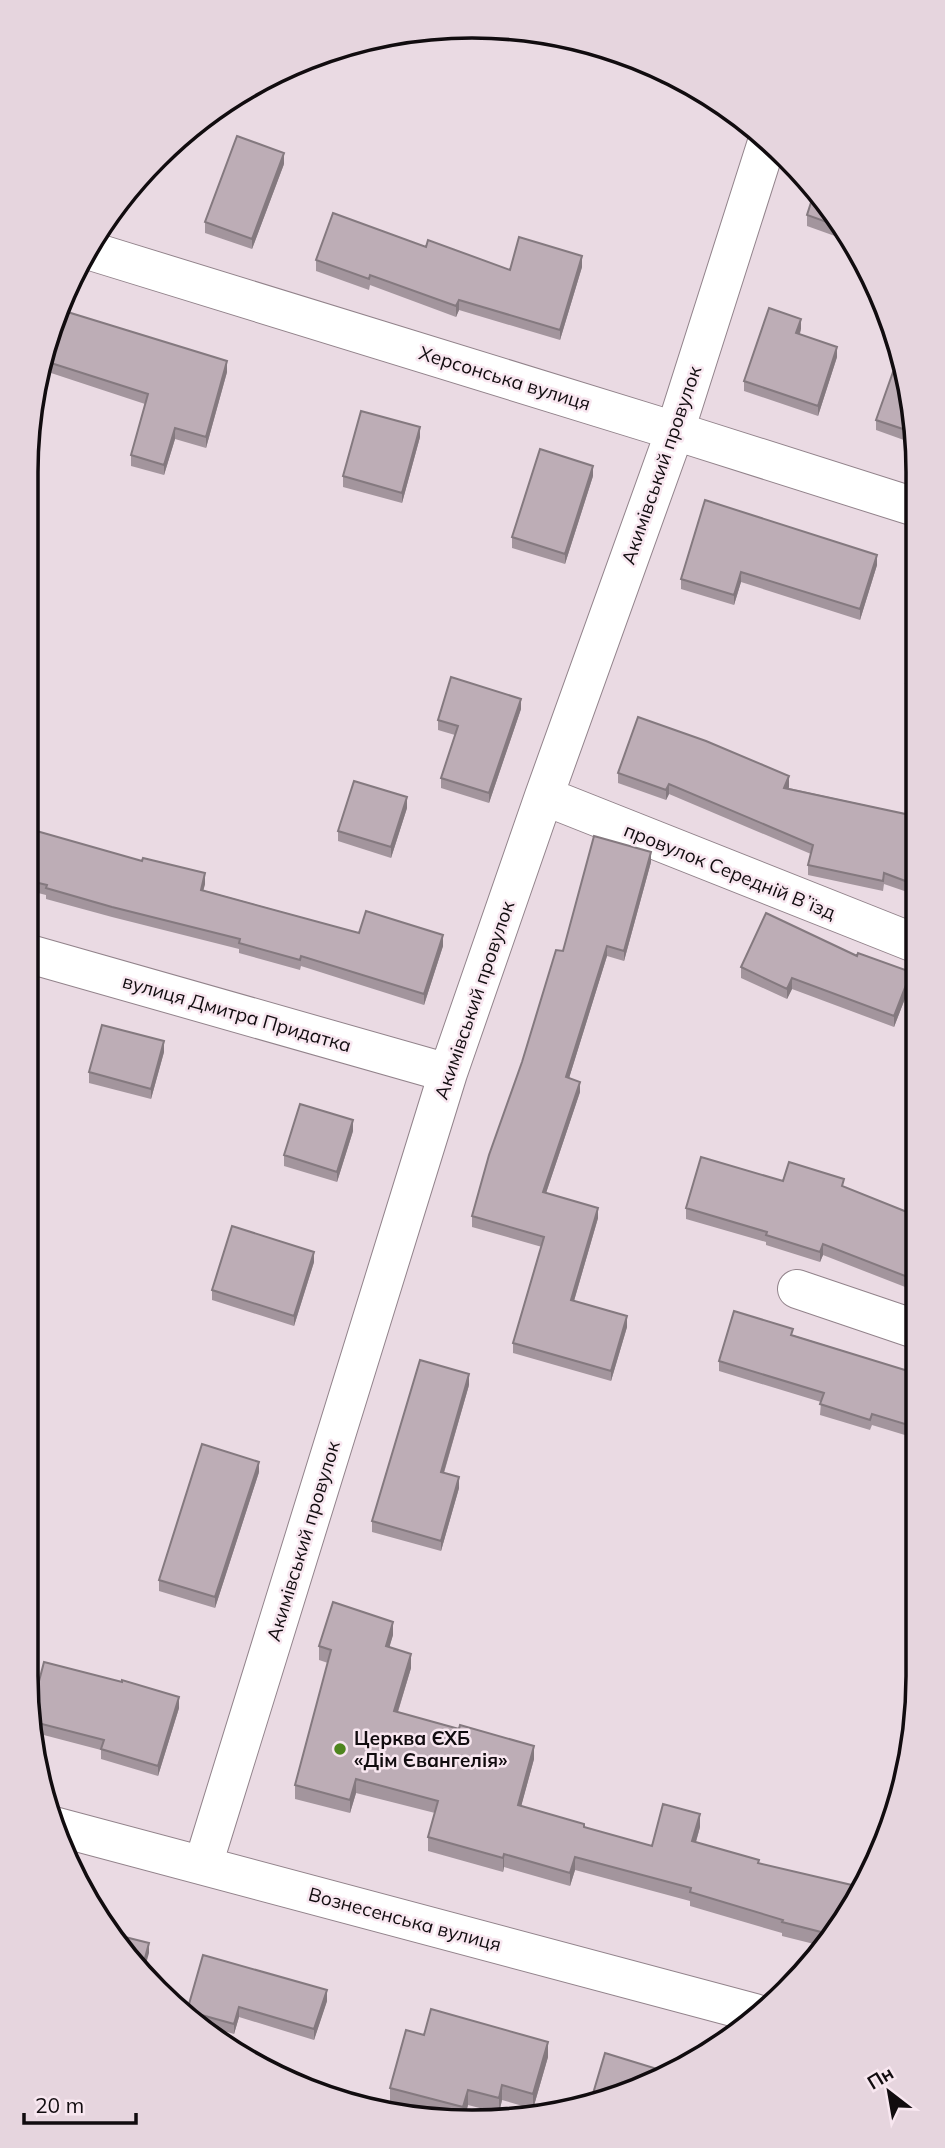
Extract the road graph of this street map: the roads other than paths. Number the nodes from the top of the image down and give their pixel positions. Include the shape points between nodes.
1 (764, 151) edge
2 (98, 253) edge
3 (675, 430) junction
4 (906, 504) edge
5 (544, 796) junction
6 (906, 940) edge
7 (38, 956) edge
8 (448, 1073) junction
9 (797, 1289) dead end
10 (906, 1326) edge
11 (67, 1830) edge
12 (202, 1865) junction
13 (748, 2011) edge

1 - 3 street, Акимівський провулок
2 - 3 street, Херсонська вулиця
3 - 4 street, Херсонська вулиця
3 - 5 street, Акимівський провулок
5 - 6 street, провулок Середній Вʼїзд
5 - 8 street, Акимівський провулок
7 - 8 street, вулиця Дмитра Придатка
8 - 12 street, Акимівський провулок
9 - 10 street
11 - 12 street, Вознесенська вулиця
12 - 13 street, Вознесенська вулиця

